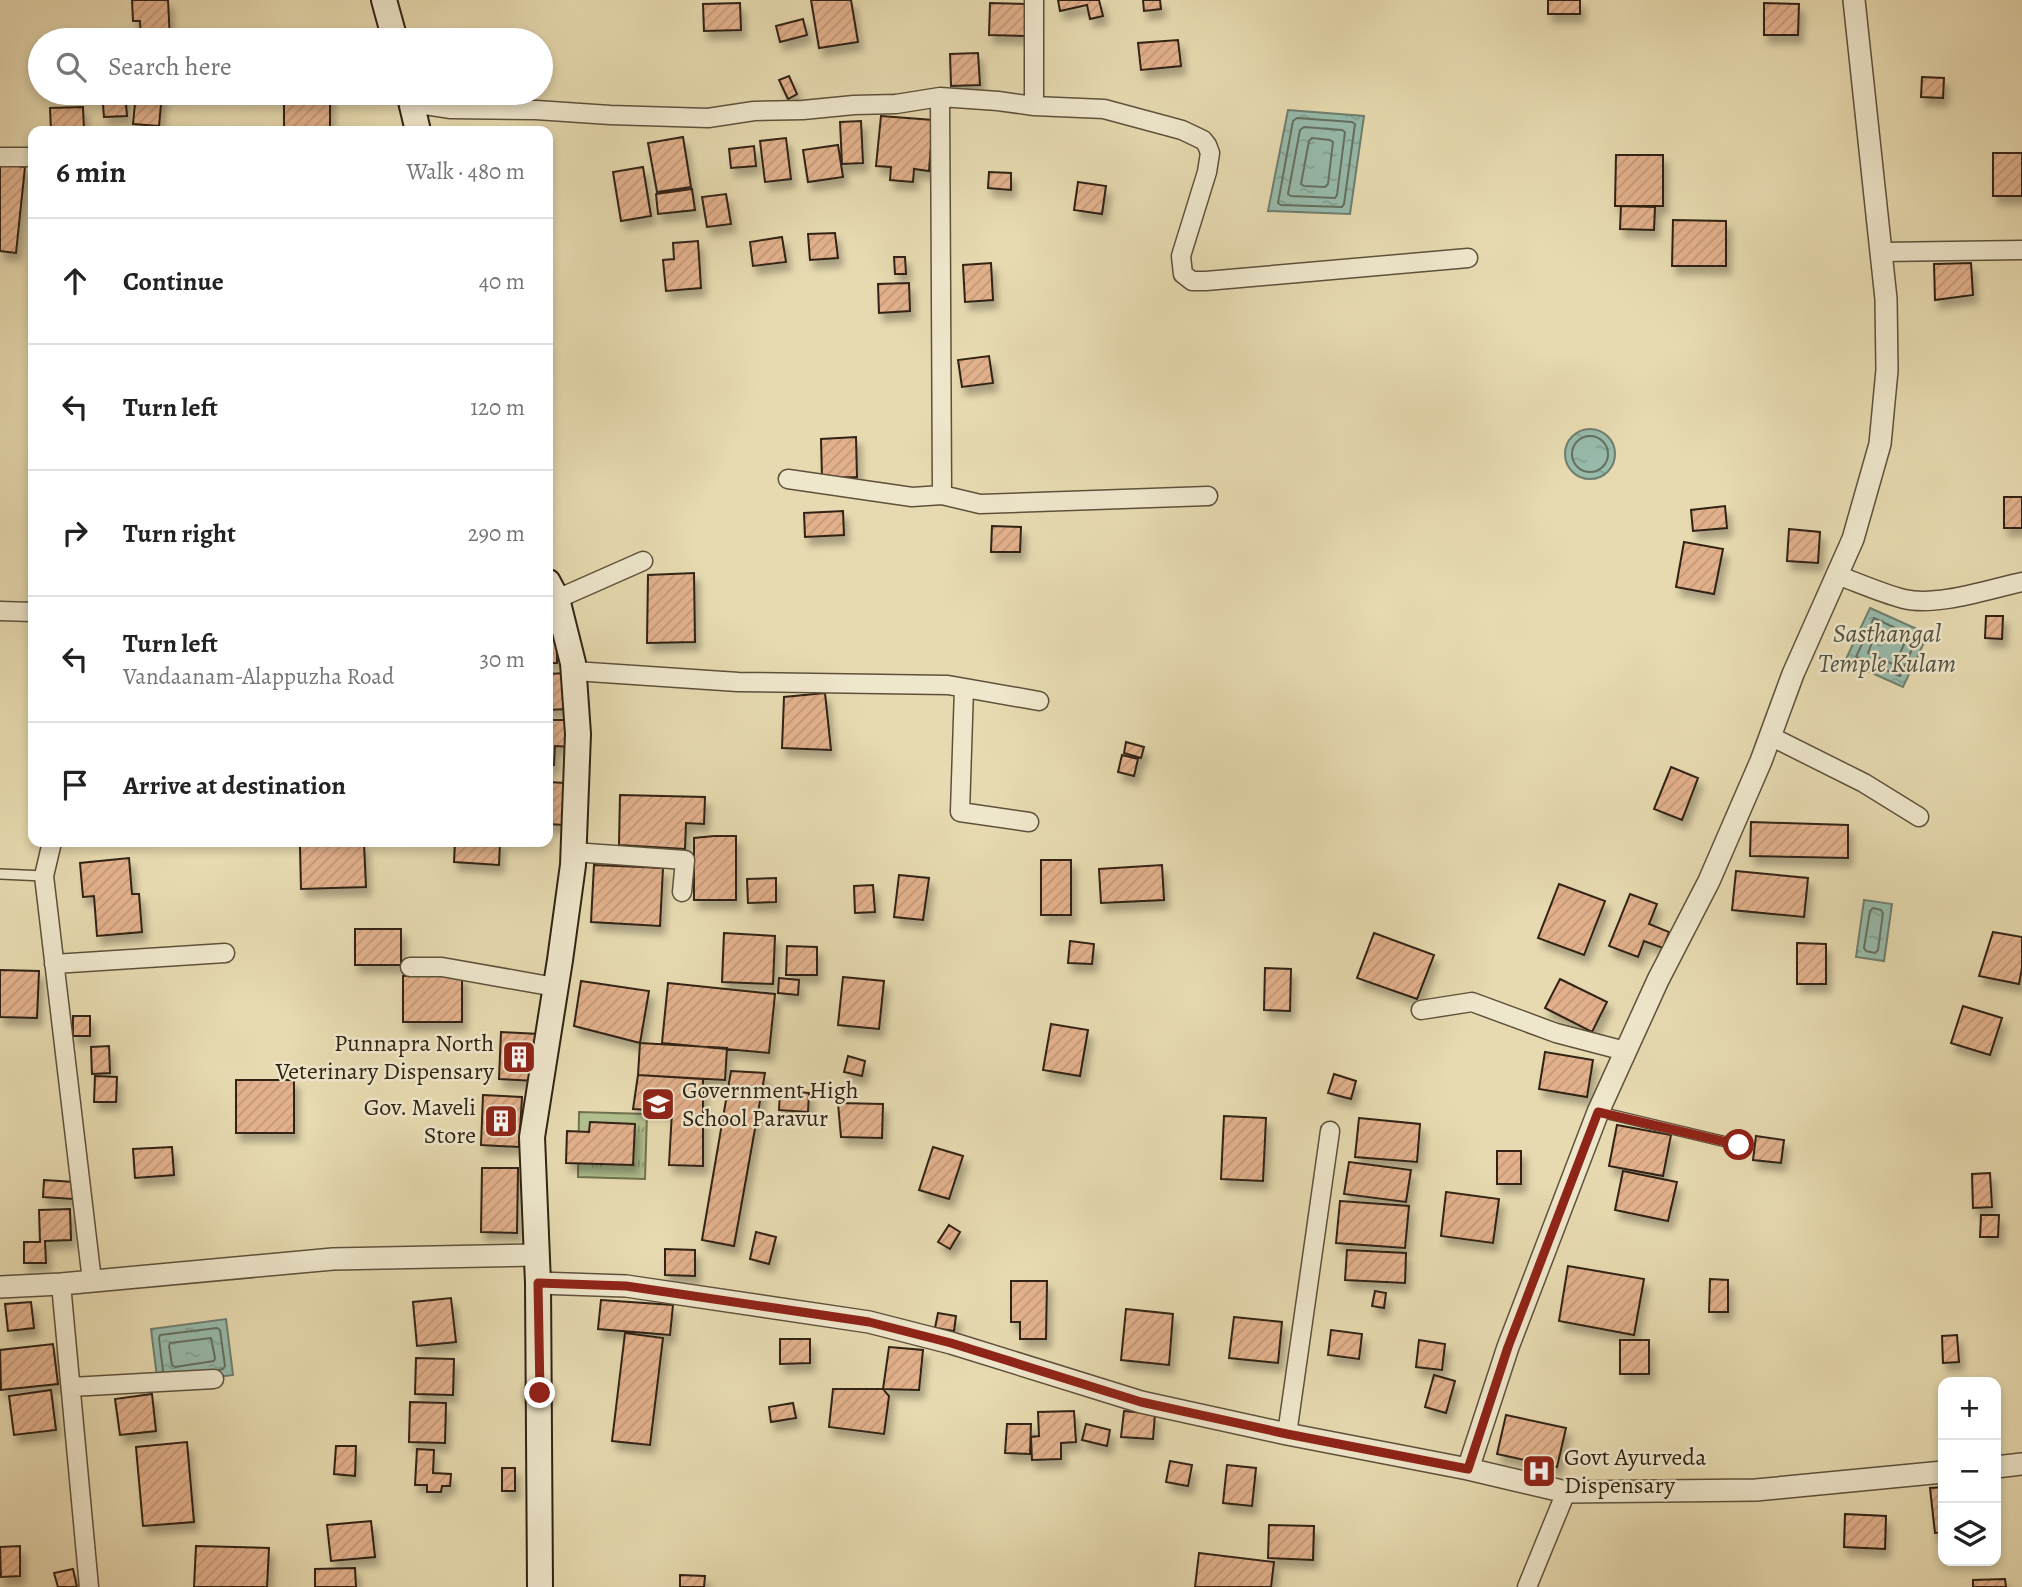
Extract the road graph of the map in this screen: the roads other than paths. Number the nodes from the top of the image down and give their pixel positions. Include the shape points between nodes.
1 (384, 0) edge
2 (1034, 0) edge
3 (1854, 0) edge
4 (392, 28) edge
5 (940, 97) junction
6 (412, 105) edge
7 (437, 105) edge
8 (1034, 106) junction
9 (417, 126) edge
10 (0, 157) edge
11 (28, 157) edge
12 (2022, 250) edge
13 (1881, 252) junction
14 (1468, 258) dead end
15 (788, 479) dead end
16 (942, 495) junction
17 (1208, 495) dead end
18 (642, 561) dead end
19 (1837, 575) junction
20 (2022, 582) edge
21 (553, 593) edge
22 (553, 601) edge
23 (0, 611) edge
24 (28, 612) edge
25 (574, 671) junction
26 (964, 688) junction
27 (1039, 701) dead end
28 (1770, 736) junction
29 (1919, 817) dead end
30 (1029, 822) dead end
31 (51, 847) edge
32 (573, 852) junction
33 (0, 874) edge
34 (44, 876) junction
35 (682, 892) dead end
36 (225, 953) dead end
37 (54, 964) junction
38 (411, 967) dead end
39 (555, 987) junction
40 (1421, 1010) dead end
41 (1625, 1051) junction
42 (1598, 1112) junction
43 (1329, 1131) dead end
44 (1739, 1145) dead end
45 (537, 1255) junction
46 (92, 1281) junction
47 (61, 1283) junction
48 (538, 1283) junction
49 (0, 1287) edge
50 (214, 1379) dead end
51 (71, 1387) junction
52 (1287, 1434) junction
53 (2022, 1464) edge
54 (2001, 1466) edge
55 (1468, 1469) junction
56 (1938, 1472) edge
57 (1566, 1492) junction
58 (89, 1587) edge
59 (540, 1587) edge
60 (1527, 1587) edge

1 - 4 main road
2 - 8 street
3 - 13 street
5 - 7 street via 708,118
5 - 8 street
5 - 16 street
6 - 9 main road
8 - 14 street via 1104,109 1203,140 1210,160 1181,256 1183,274 1192,281
10 - 11 street
12 - 13 street
13 - 19 street via 1887,370 1880,444 1853,539
15 - 16 street via 912,497
16 - 17 street via 980,504
18 - 21 street
19 - 20 street via 1919,601
19 - 28 street
22 - 25 main road
23 - 24 street
25 - 26 street via 738,682
25 - 32 main road via 578,734
26 - 27 street
26 - 30 street via 960,812
28 - 29 street via 1864,783
28 - 41 street via 1709,881
31 - 34 street
32 - 35 street via 685,860
32 - 39 main road
33 - 34 lane
34 - 37 street
36 - 37 street
37 - 46 street
38 - 39 street via 442,967
39 - 45 main road via 532,1138
40 - 41 street via 1472,1002 1556,1033
41 - 42 street
42 - 44 lane
42 - 55 street via 1508,1347
43 - 52 street
45 - 46 street via 333,1259
45 - 48 main road
46 - 47 street
47 - 49 street
47 - 51 street
48 - 52 street via 626,1286 869,1322 1141,1402
48 - 59 main road
50 - 51 street
51 - 58 street
52 - 55 street
53 - 54 street
55 - 57 street
56 - 57 street via 1756,1490
57 - 60 street

